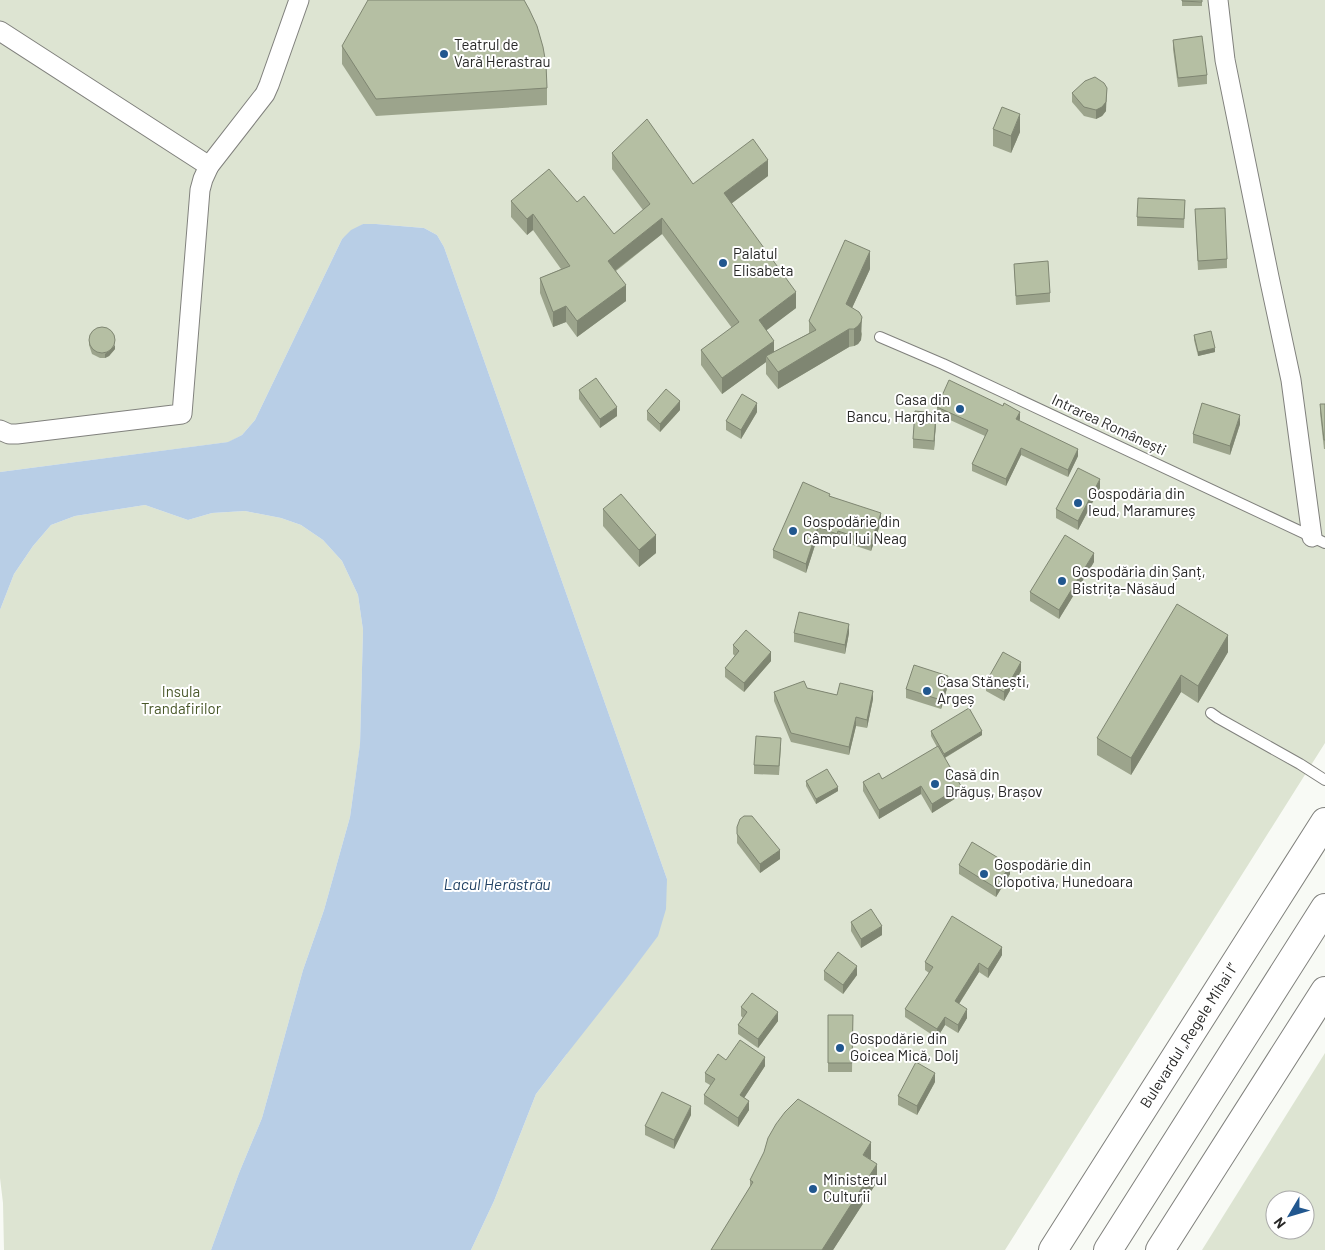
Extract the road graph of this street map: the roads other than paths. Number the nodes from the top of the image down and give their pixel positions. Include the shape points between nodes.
1 (299, 0) edge
2 (1218, 0) edge
3 (0, 30) edge
4 (209, 166) junction
5 (880, 337) dead end
6 (0, 430) edge
7 (1319, 540) edge
8 (1211, 713) dead end
9 (1325, 780) edge
10 (1325, 822) edge
11 (1325, 908) edge
12 (1325, 991) edge
13 (1053, 1250) edge
14 (1108, 1250) edge
15 (1160, 1250) edge

1 - 4 street via 265,94
2 - 7 street via 1225,60 1291,380
3 - 4 street
4 - 6 street via 200,190 182,414 17,434
5 - 7 lane, Intrarea Românești
8 - 9 lane
10 - 13 main road, Bulevardul „Regele Mihai I”
11 - 14 main road
12 - 15 main road

